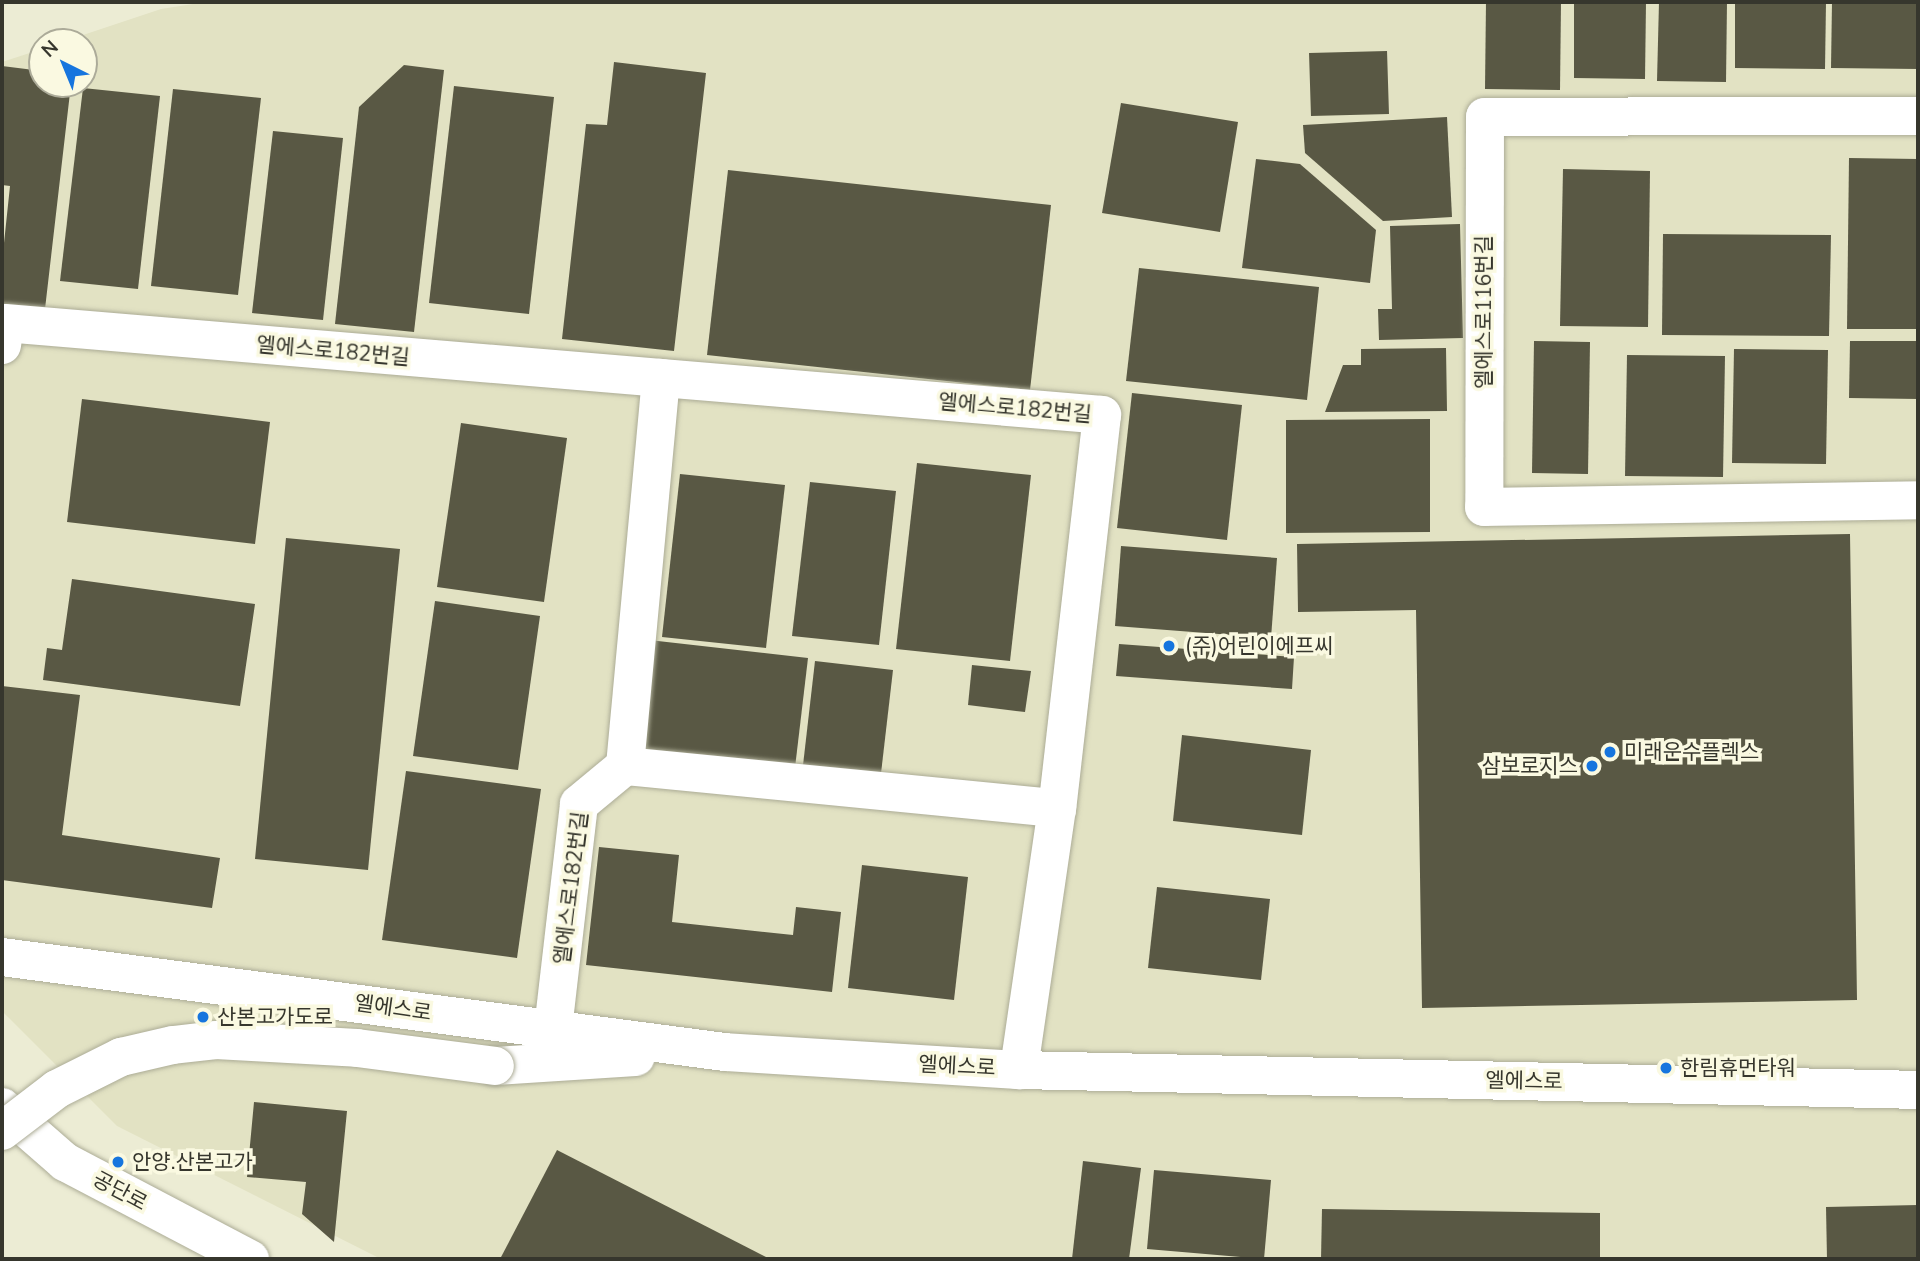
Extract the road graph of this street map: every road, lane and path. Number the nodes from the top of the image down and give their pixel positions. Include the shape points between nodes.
1 (1918, 116) edge
2 (3, 330) edge
3 (661, 378) junction
4 (1918, 500) edge
5 (625, 766) junction
6 (1058, 808) junction
7 (2, 957) edge
8 (553, 1029) junction
9 (725, 1052) junction
10 (1019, 1070) junction
11 (1918, 1090) edge
12 (2, 1107) edge
13 (2, 1131) edge
14 (250, 1259) edge

1 - 4 street, 엘에스로116번길 via 1485,117 1484,507
2 - 3 street, 엘에스로182번길
3 - 5 street
3 - 6 street, 엘에스로182번길 via 1102,415
5 - 6 street
5 - 8 street, 엘에스로182번길 via 579,804
6 - 10 street, 엘에스로182번길
7 - 8 street, 엘에스로
8 - 9 street, 엘에스로
9 - 10 street, 엘에스로
9 - 13 street, bridge via 495,1066 357,1048 216,1040 121,1057 57,1089
10 - 11 street, 엘에스로
12 - 14 street, 공단로 via 65,1162

